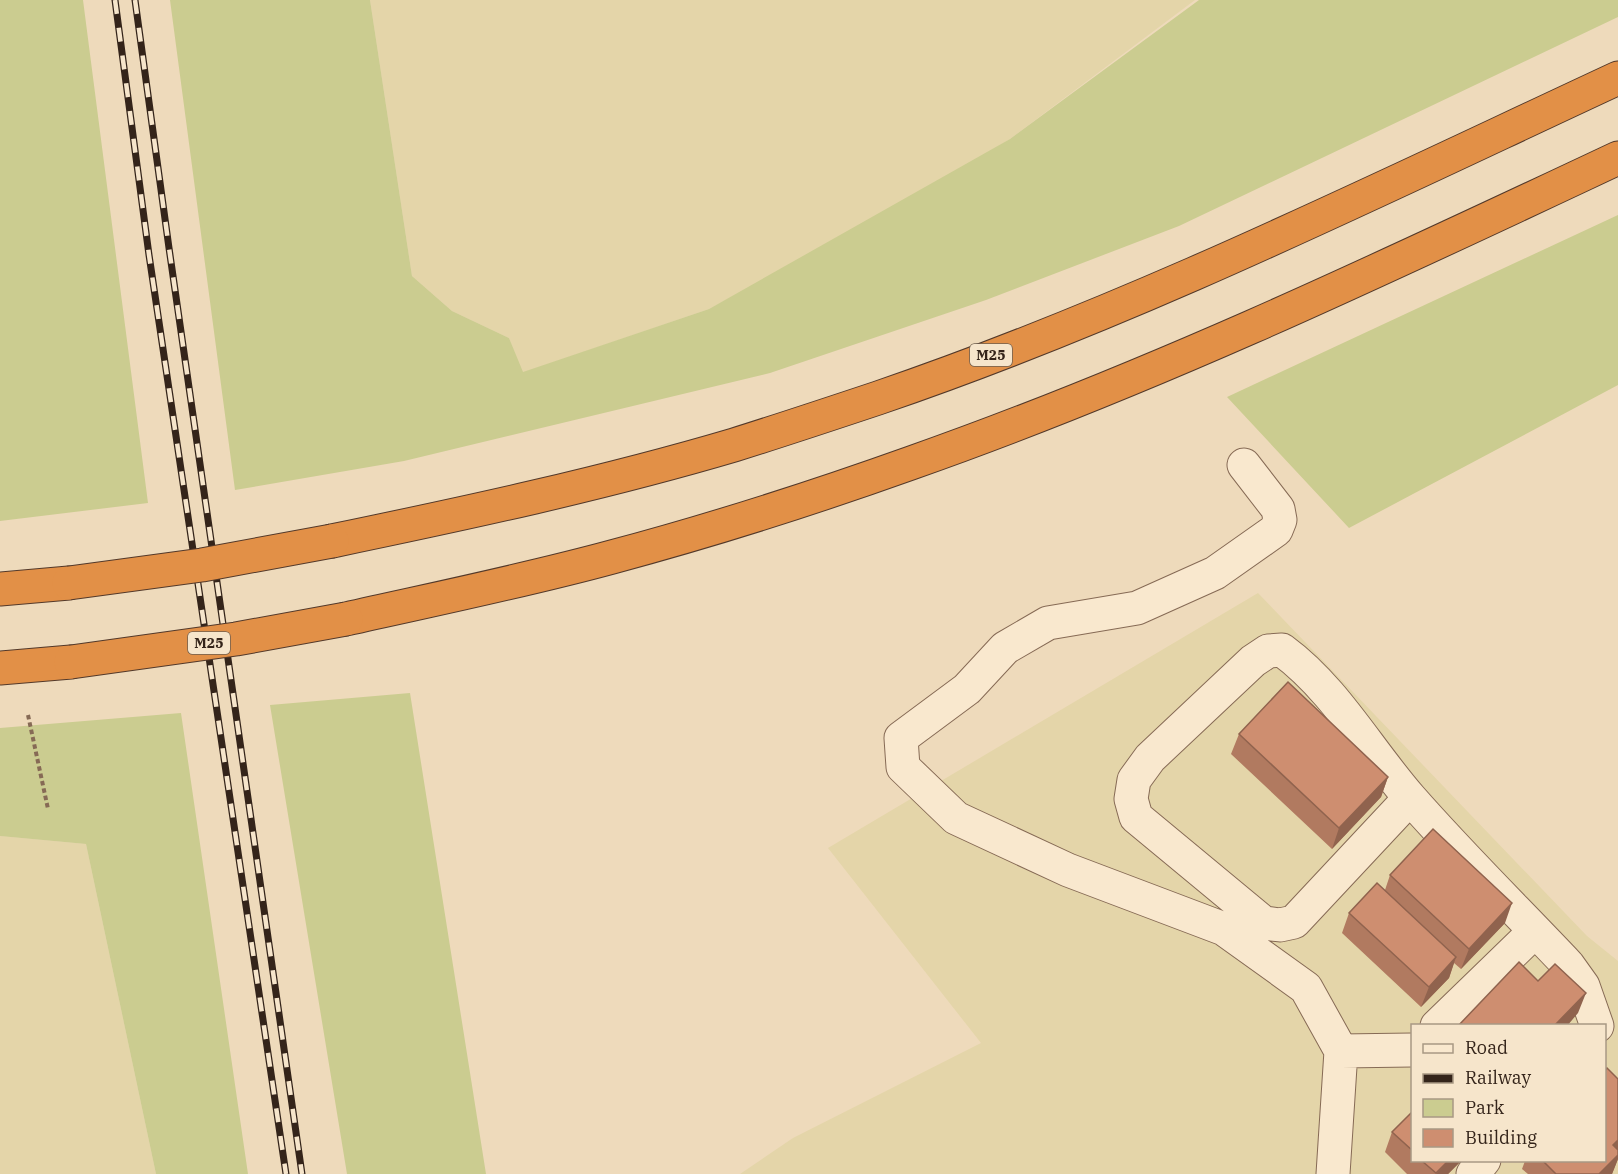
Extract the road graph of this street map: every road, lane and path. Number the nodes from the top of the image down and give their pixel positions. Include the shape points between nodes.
1 (1618, 78) edge
2 (1618, 158) edge
3 (1244, 465) dead end
4 (0, 589) edge
5 (0, 668) edge
6 (28, 715) dead end
7 (1410, 798) junction
8 (48, 809) dead end
9 (1535, 931) junction
10 (1439, 1024) edge
11 (1597, 1024) edge
12 (1618, 1026) edge
13 (1606, 1035) edge
14 (1411, 1051) edge
15 (1341, 1052) junction
16 (1483, 1162) edge
17 (1333, 1174) edge
18 (1473, 1174) edge

1 - 4 highway, M25, bridge via 1175,282 882,396 734,445 594,482 332,541 202,566
2 - 5 highway, M25, bridge via 1243,330 1026,420 760,513 613,557 346,619 225,641
3 - 15 lane via 1278,509 1276,531 1215,573 1137,608 1048,623 1005,648 967,689 901,738 903,767 956,818 1068,870 1224,929 1306,987
6 - 8 path
7 - 7 lane via 1323,688 1282,650 1268,651 1253,661 1150,758 1134,780 1131,799 1136,817 1264,923 1280,925 1294,922
7 - 9 lane
9 - 10 lane
9 - 11 lane via 1584,986
12 - 13 lane
14 - 15 lane
15 - 17 lane
16 - 18 lane

